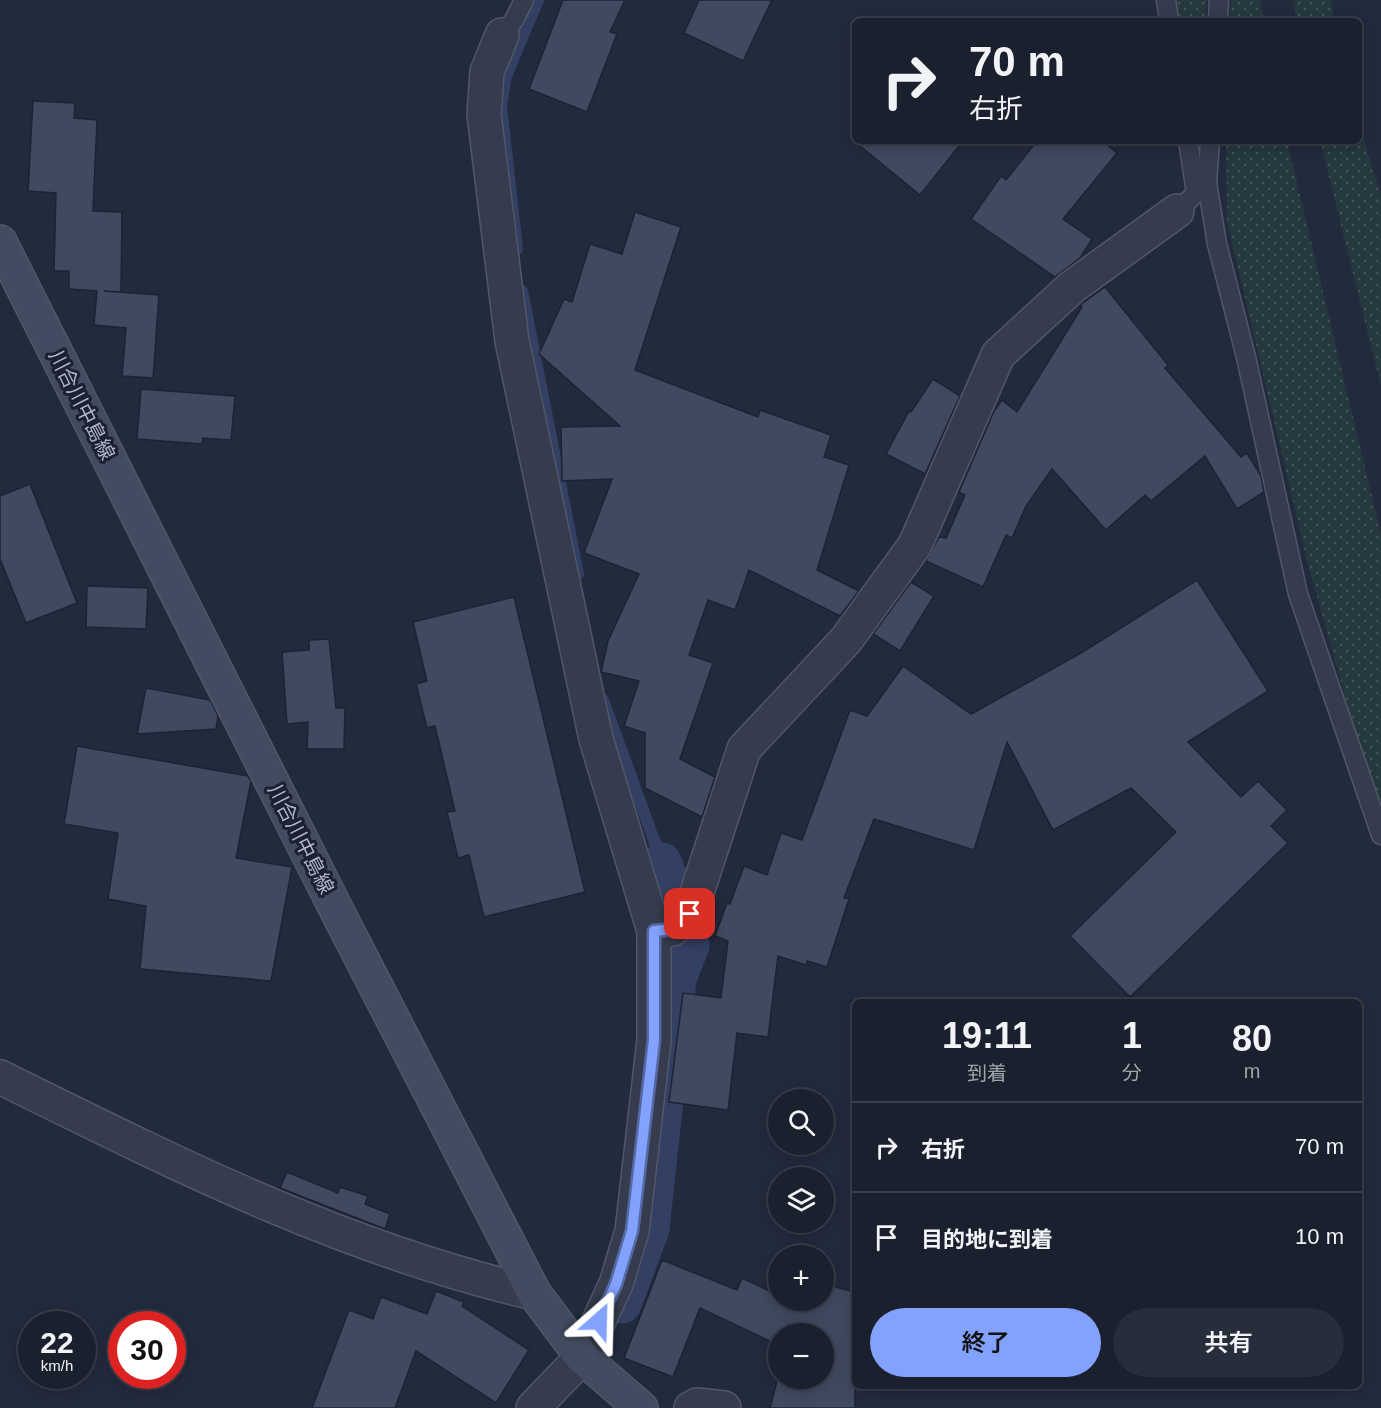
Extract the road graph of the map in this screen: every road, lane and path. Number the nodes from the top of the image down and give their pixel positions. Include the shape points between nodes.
1 (524, 0) edge
2 (1166, 0) edge
3 (1219, 0) edge
4 (1169, 18) edge
5 (1218, 18) edge
6 (502, 35) joint
7 (1188, 144) edge
8 (1209, 144) edge
9 (1194, 196) junction
10 (0, 242) edge
11 (1381, 836) edge
12 (654, 931) junction
13 (0, 1077) edge
14 (534, 1293) junction
15 (582, 1357) junction
16 (533, 1408) edge
17 (641, 1408) edge
18 (691, 1408) edge
19 (724, 1408) edge

1 - 6 lane
2 - 4 lane
3 - 5 lane
6 - 12 street via 487,72 484,114 512,341 596,739
7 - 9 lane
8 - 9 lane
9 - 11 lane via 1217,244 1298,594
9 - 12 street via 1072,287 998,355 915,545 846,640 744,749 690,914 673,929
10 - 14 main road, 川合川中島線
12 - 15 street via 654,1040 632,1231 616,1284
13 - 14 street via 272,1207 379,1247 483,1281
14 - 15 main road, 川合川中島線
15 - 16 street
15 - 17 main road, 川合川中島線
18 - 19 street

